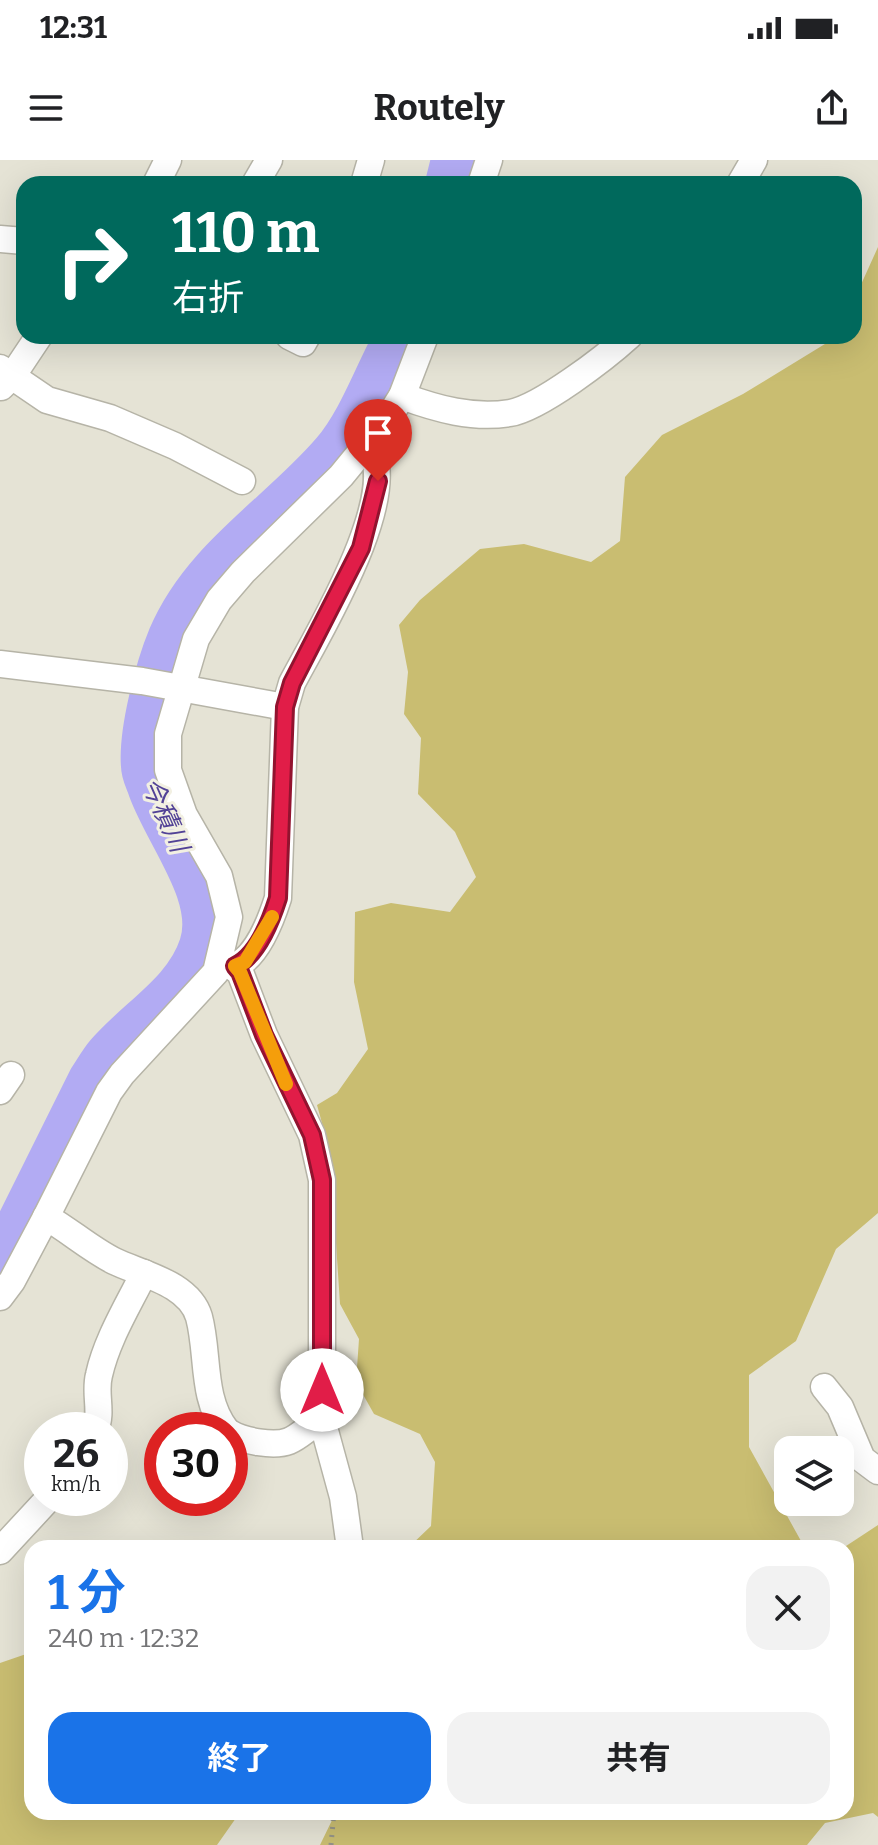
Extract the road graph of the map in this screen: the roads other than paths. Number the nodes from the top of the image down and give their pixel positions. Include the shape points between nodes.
1 (32, 344) edge
2 (422, 344) edge
3 (619, 344) edge
4 (4, 377) edge
5 (402, 396) junction
6 (368, 445) junction
7 (242, 481) dead end
8 (0, 664) edge
9 (180, 688) junction
10 (285, 707) junction
11 (227, 962) junction
12 (46, 1217) junction
13 (144, 1273) junction
14 (1, 1293) edge
15 (824, 1387) dead end
16 (99, 1412) edge
17 (218, 1412) edge
18 (322, 1420) junction
19 (248, 1439) edge
20 (878, 1471) edge
21 (32, 1516) edge
22 (349, 1540) edge
23 (0, 1551) edge

1 - 4 street
2 - 5 street
3 - 5 street via 570,382 515,412 485,416 436,409
4 - 7 street via 47,400 149,435
5 - 6 street
6 - 9 street via 219,600 196,639
6 - 10 street via 378,481 361,548 292,683
8 - 9 street
9 - 10 street
9 - 11 street via 168,734 168,770 184,815 219,876 229,917
10 - 11 street via 278,898 245,962
11 - 12 street via 109,1092
11 - 18 street via 240,972 312,1135 322,1180
12 - 13 street via 112,1260
12 - 14 street
13 - 16 street via 103,1358 97,1381
13 - 17 street via 176,1290 199,1316 211,1399
15 - 20 street via 840,1407 862,1459
18 - 19 street via 281,1444
18 - 22 street
21 - 23 street

